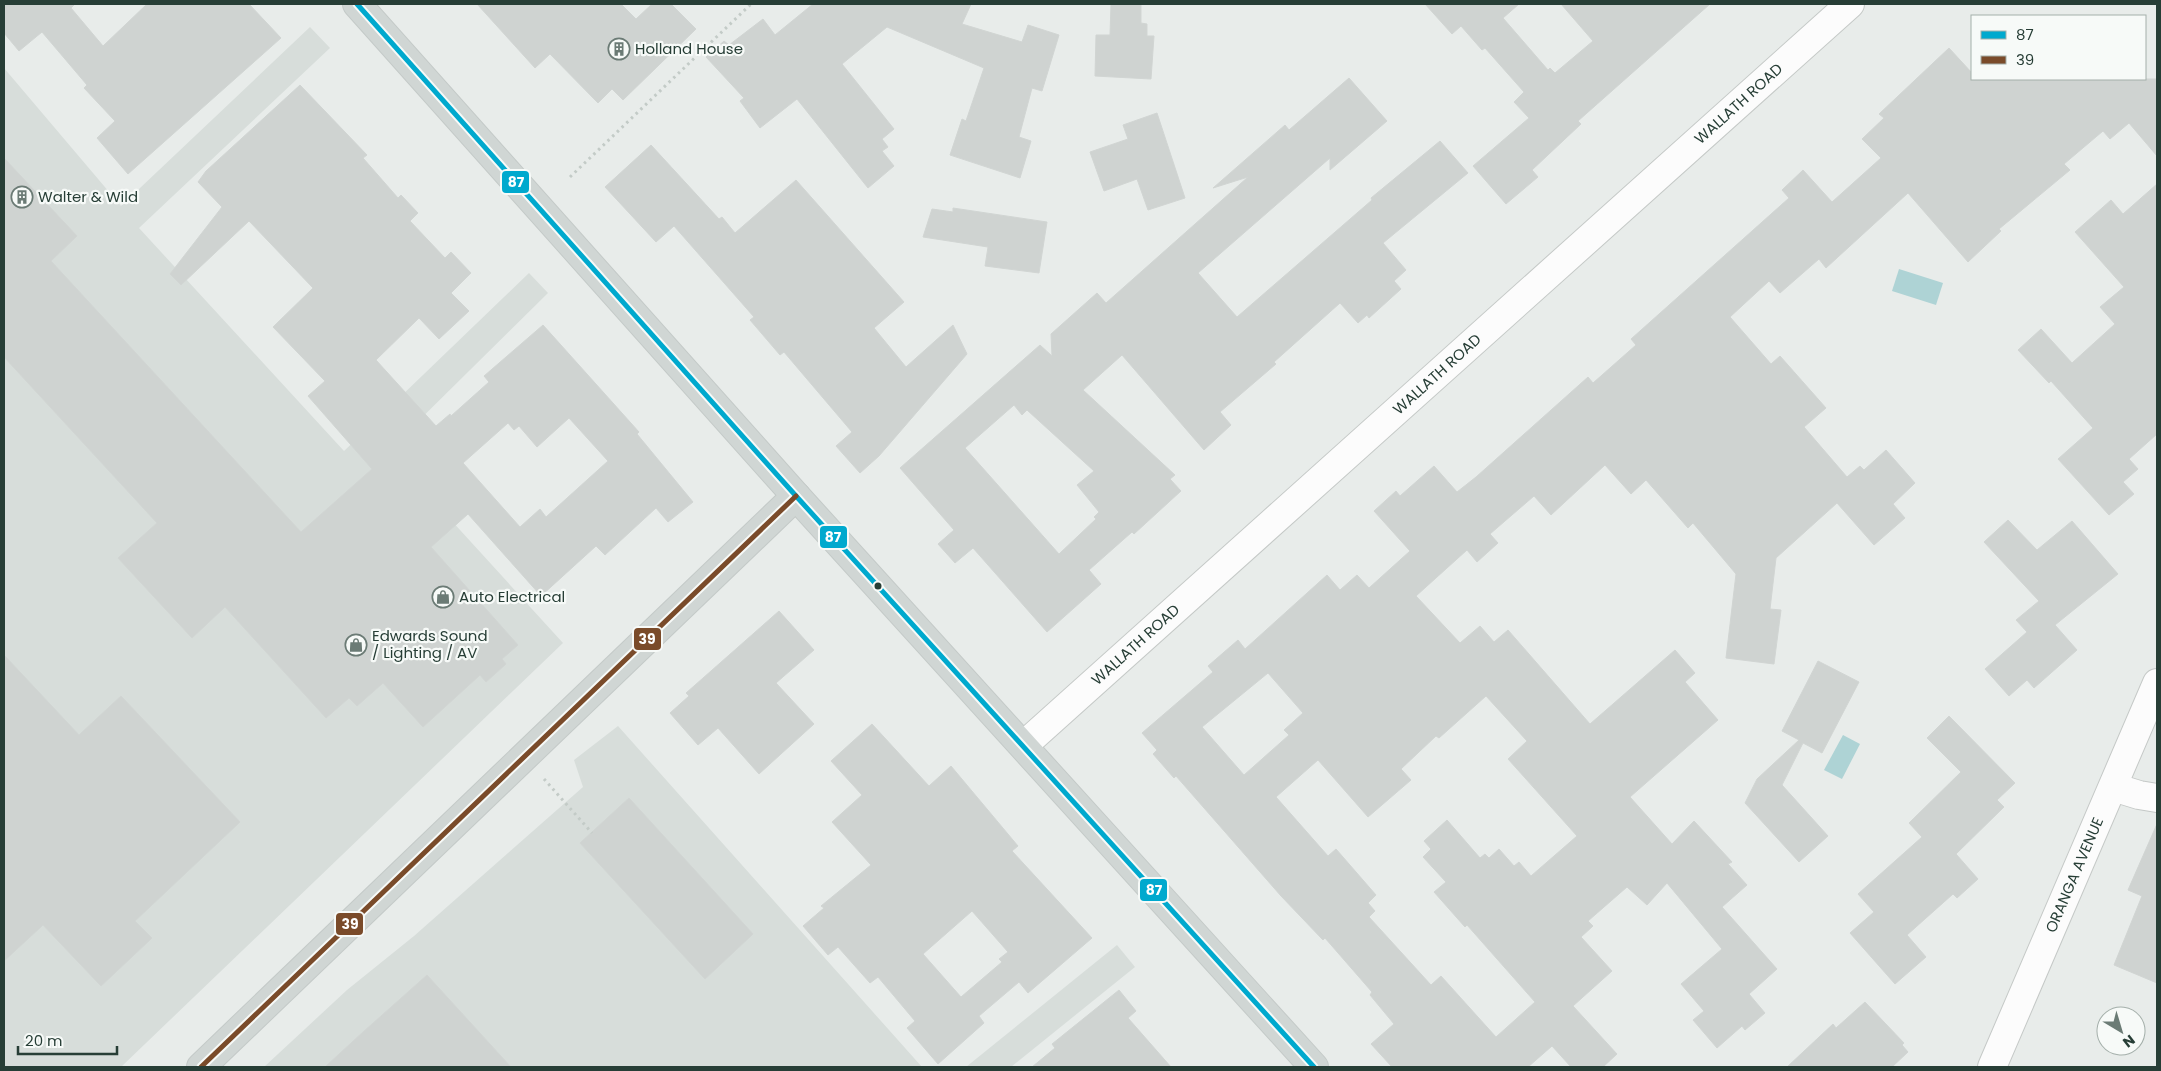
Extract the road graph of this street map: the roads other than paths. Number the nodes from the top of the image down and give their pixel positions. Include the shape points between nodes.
1 (1850, 4) edge
2 (364, 6) edge
3 (796, 496) junction
4 (2157, 683) edge
5 (1024, 745) junction
6 (2113, 787) junction
7 (2157, 798) edge
8 (201, 1067) edge
9 (1314, 1067) edge
10 (1992, 1067) edge

1 - 5 street, WALLATH ROAD
2 - 3 main road
3 - 5 main road
3 - 8 main road
4 - 6 street, ORANGA AVENUE
5 - 9 main road
6 - 7 street
6 - 10 street, ORANGA AVENUE

